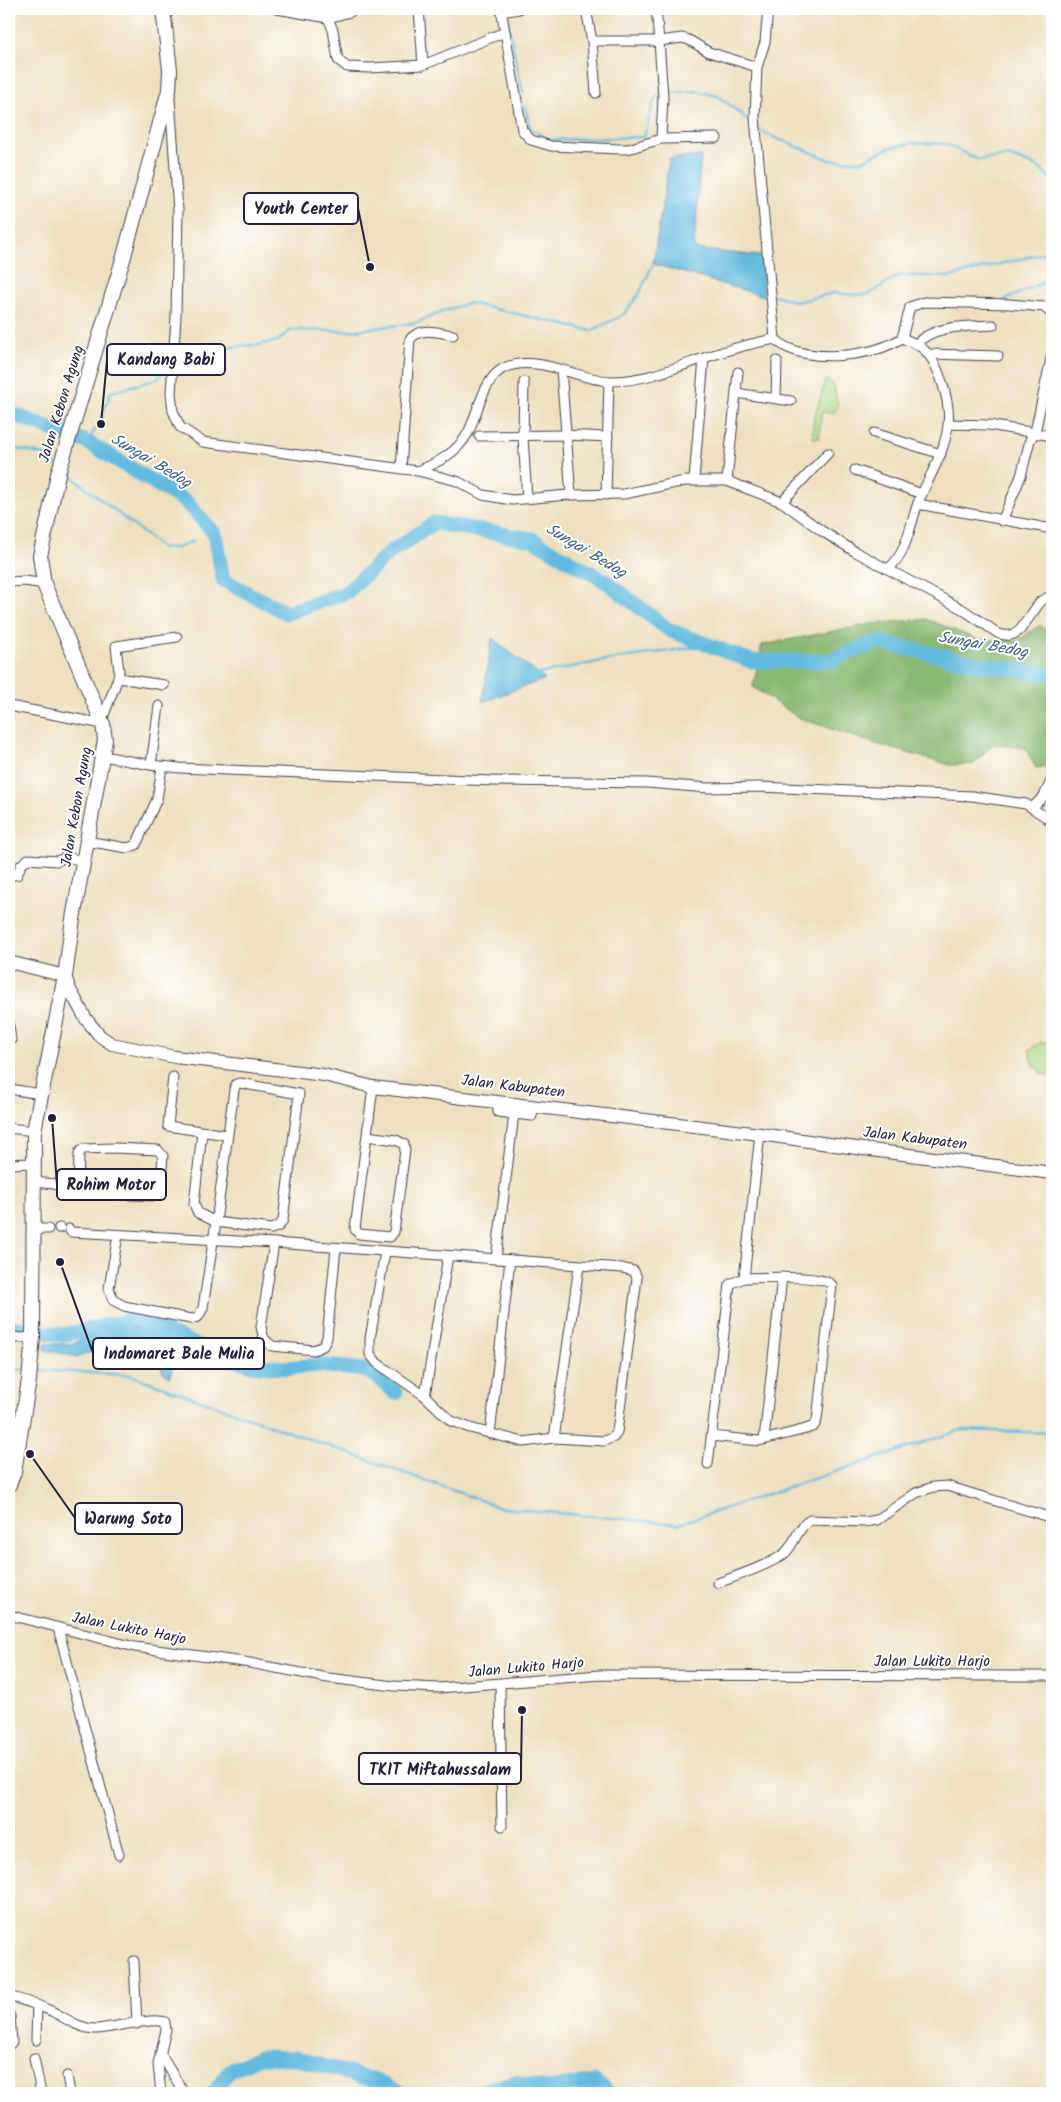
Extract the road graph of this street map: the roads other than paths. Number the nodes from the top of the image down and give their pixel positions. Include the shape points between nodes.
1 (167, 9) edge
2 (276, 9) edge
3 (353, 9) edge
4 (420, 9) edge
5 (519, 9) edge
6 (586, 9) edge
7 (656, 9) edge
8 (768, 9) edge
9 (501, 10) edge
10 (328, 18) junction
11 (505, 32) junction
12 (592, 41) junction
13 (659, 41) junction
14 (423, 65) junction
15 (757, 67) junction
16 (169, 90) junction
17 (596, 93) dead end
18 (717, 138) dead end
19 (661, 139) junction
20 (1052, 314) edge
21 (993, 326) dead end
22 (453, 335) dead end
23 (902, 338) junction
24 (776, 339) junction
25 (916, 344) junction
26 (928, 354) junction
27 (1052, 354) edge
28 (998, 356) dead end
29 (704, 358) junction
30 (777, 361) dead end
31 (561, 370) junction
32 (738, 372) dead end
33 (609, 381) junction
34 (524, 382) dead end
35 (736, 393) junction
36 (776, 398) junction
37 (791, 400) dead end
38 (949, 424) junction
39 (1035, 432) junction
40 (874, 433) dead end
41 (565, 435) junction
42 (479, 436) dead end
43 (1052, 436) edge
44 (523, 437) junction
45 (608, 437) junction
46 (828, 453) dead end
47 (941, 454) junction
48 (401, 469) junction
49 (855, 470) dead end
50 (418, 471) junction
51 (694, 480) junction
52 (727, 481) junction
53 (922, 494) junction
54 (571, 495) junction
55 (606, 495) junction
56 (527, 498) junction
57 (782, 502) junction
58 (918, 504) junction
59 (1002, 520) junction
60 (1052, 529) edge
61 (889, 568) junction
62 (9, 582) edge
63 (44, 584) junction
64 (1052, 595) edge
65 (177, 637) dead end
66 (118, 678) junction
67 (164, 685) dead end
68 (9, 706) edge
69 (158, 706) dead end
70 (103, 722) junction
71 (103, 756) junction
72 (151, 765) junction
73 (162, 767) junction
74 (1052, 780) edge
75 (1032, 808) junction
76 (1052, 823) edge
77 (87, 841) junction
78 (84, 861) junction
79 (9, 875) edge
80 (9, 962) edge
81 (64, 976) junction
82 (9, 1026) edge
83 (9, 1042) edge
84 (173, 1077) dead end
85 (373, 1087) junction
86 (9, 1088) edge
87 (41, 1094) junction
88 (498, 1102) junction
89 (534, 1106) junction
90 (514, 1114) junction
91 (9, 1128) edge
92 (34, 1132) junction
93 (202, 1132) junction
94 (760, 1134) junction
95 (226, 1135) junction
96 (367, 1136) junction
97 (33, 1163) junction
98 (9, 1164) edge
99 (1052, 1173) edge
100 (34, 1182) junction
101 (78, 1193) junction
102 (216, 1222) junction
103 (63, 1228) dead end
104 (118, 1235) junction
105 (212, 1240) junction
106 (274, 1242) junction
107 (336, 1248) junction
108 (385, 1252) junction
109 (448, 1256) junction
110 (496, 1259) junction
111 (510, 1260) junction
112 (579, 1266) junction
113 (782, 1277) junction
114 (744, 1278) junction
115 (9, 1336) edge
116 (32, 1337) junction
117 (425, 1396) junction
118 (490, 1434) junction
119 (711, 1436) junction
120 (554, 1438) junction
121 (764, 1439) junction
122 (708, 1464) dead end
123 (9, 1485) edge
124 (1052, 1518) edge
125 (718, 1583) dead end
126 (9, 1616) edge
127 (58, 1628) junction
128 (1052, 1676) edge
129 (500, 1684) junction
130 (502, 1826) dead end
131 (119, 1854) dead end
132 (134, 1961) dead end
133 (9, 1996) edge
134 (37, 2005) junction
135 (10, 2016) dead end
136 (137, 2024) junction
137 (36, 2040) dead end
138 (9, 2045) edge
139 (160, 2053) junction
140 (34, 2058) dead end
141 (67, 2076) dead end
142 (40, 2093) edge
143 (70, 2093) edge
144 (161, 2093) edge
145 (184, 2093) edge

1 - 16 main road, Jalan Kebon Agung
2 - 10 street
3 - 10 street
4 - 14 street
5 - 9 street
6 - 12 street
7 - 13 street
8 - 15 street via 765,42
9 - 11 street
10 - 14 street via 338,60 347,67
11 - 14 street
11 - 19 street via 522,130 531,140 551,146 628,149
12 - 13 street
12 - 17 street
13 - 15 street via 682,38 709,52
13 - 19 street via 663,97
15 - 24 street via 755,118
16 - 48 street via 178,210 171,393 180,427 203,442
16 - 63 main road, Jalan Kebon Agung via 124,256 58,474 40,556
18 - 19 street
20 - 23 street via 1044,307 1035,306 924,302 910,307
21 - 25 street via 940,330 922,337
22 - 48 street via 423,331 410,339
23 - 24 street via 874,350 818,355 786,348
23 - 25 street
24 - 29 street
25 - 26 street
26 - 28 street
26 - 38 street via 940,373
27 - 39 street
29 - 33 street via 643,378
29 - 51 street
30 - 36 street
31 - 33 street
31 - 41 street
31 - 50 street via 520,364 503,368 488,384 468,434 461,443 438,462
32 - 35 street
33 - 45 street
34 - 44 street
35 - 36 street
35 - 52 street
36 - 37 street
38 - 39 street via 989,425
38 - 47 street
39 - 43 street
39 - 59 street
40 - 47 street
41 - 44 street
41 - 45 street
41 - 54 street
42 - 44 street
44 - 56 street
45 - 55 street
46 - 57 street
47 - 53 street
48 - 50 street
49 - 53 street
50 - 56 street via 457,481 483,495 512,500
51 - 52 street
51 - 55 street
52 - 57 street
53 - 58 street
54 - 55 street
54 - 56 street
57 - 61 street via 830,536
58 - 59 street
58 - 61 street via 901,554
59 - 60 street
61 - 64 street via 1005,636 1020,630 1041,602
62 - 63 street
63 - 70 main road, Jalan Kebon Agung
65 - 66 street via 116,646
66 - 67 street
66 - 70 street
68 - 70 street
69 - 72 street
70 - 71 main road, Jalan Kebon Agung
71 - 72 street
71 - 77 main road, Jalan Kebon Agung
72 - 73 street
73 - 75 street via 963,795 1014,801
73 - 77 street via 156,799 136,844 127,848
74 - 75 street via 1044,796
75 - 76 street
77 - 78 main road, Jalan Kebon Agung
78 - 79 street via 66,857 57,861 28,859 20,865 17,875
78 - 81 main road, Jalan Kebon Agung
80 - 81 main road
81 - 85 main road, Jalan Kabupaten via 86,1019 100,1036 112,1044 174,1057 324,1075
81 - 87 main road, Jalan Kebon Agung
82 - 83 street
84 - 93 street via 168,1126
85 - 88 main road, Jalan Kabupaten
85 - 96 street
86 - 87 street
87 - 92 main road, Jalan Kebon Agung
88 - 89 main road, Jalan Kabupaten
88 - 90 street via 498,1112
89 - 90 street via 532,1116
89 - 94 main road, Jalan Kabupaten
90 - 110 street
91 - 92 street
92 - 97 main road, Jalan Kebon Agung
93 - 95 street
93 - 102 street via 194,1204 198,1213
94 - 99 main road, Jalan Kabupaten
94 - 114 street
95 - 102 street
95 - 102 street via 236,1084 299,1094 283,1220 271,1229
96 - 96 street via 404,1144 394,1232 390,1236 359,1234 355,1230
97 - 98 street
97 - 100 main road, Jalan Kebon Agung
100 - 101 street via 54,1184
100 - 116 main road, Jalan Kebon Agung via 41,1229
101 - 101 street via 79,1153 83,1149 158,1150 163,1156 160,1192 155,1196
102 - 105 street
103 - 104 street via 70,1232
104 - 105 street
104 - 105 street via 109,1288 113,1300 124,1306 191,1319 198,1317 203,1308
105 - 106 street
106 - 107 street
106 - 107 street via 260,1327 264,1339 272,1346 314,1350 323,1346 327,1338
107 - 108 street
108 - 109 street
108 - 117 street via 370,1354 376,1363
109 - 110 street
109 - 117 street
110 - 111 street
111 - 112 street
111 - 118 street
112 - 120 street
112 - 120 street via 622,1268 636,1274 617,1432 614,1438 604,1441
113 - 114 street
113 - 121 street
113 - 121 street via 824,1280 832,1285 832,1292 817,1420 814,1426 806,1429
114 - 119 street via 730,1284
115 - 116 street
116 - 123 main road, Jalan Kebon Agung via 29,1380
117 - 118 street via 452,1421
118 - 120 street via 523,1442
119 - 121 street via 751,1441
119 - 122 street
124 - 125 street via 947,1486 933,1487 916,1493 878,1520 810,1520 782,1556
126 - 127 street, Jalan Lukito Harjo
127 - 129 street, Jalan Lukito Harjo via 135,1647 328,1678 439,1688
127 - 131 street
128 - 129 street, Jalan Lukito Harjo via 599,1675
129 - 130 street
132 - 136 street
133 - 134 street
134 - 136 street via 81,2027 95,2029
134 - 137 street
135 - 138 street via 12,2042
136 - 139 street via 154,2020 165,2022
139 - 144 street
139 - 145 street
140 - 142 street
141 - 143 street

